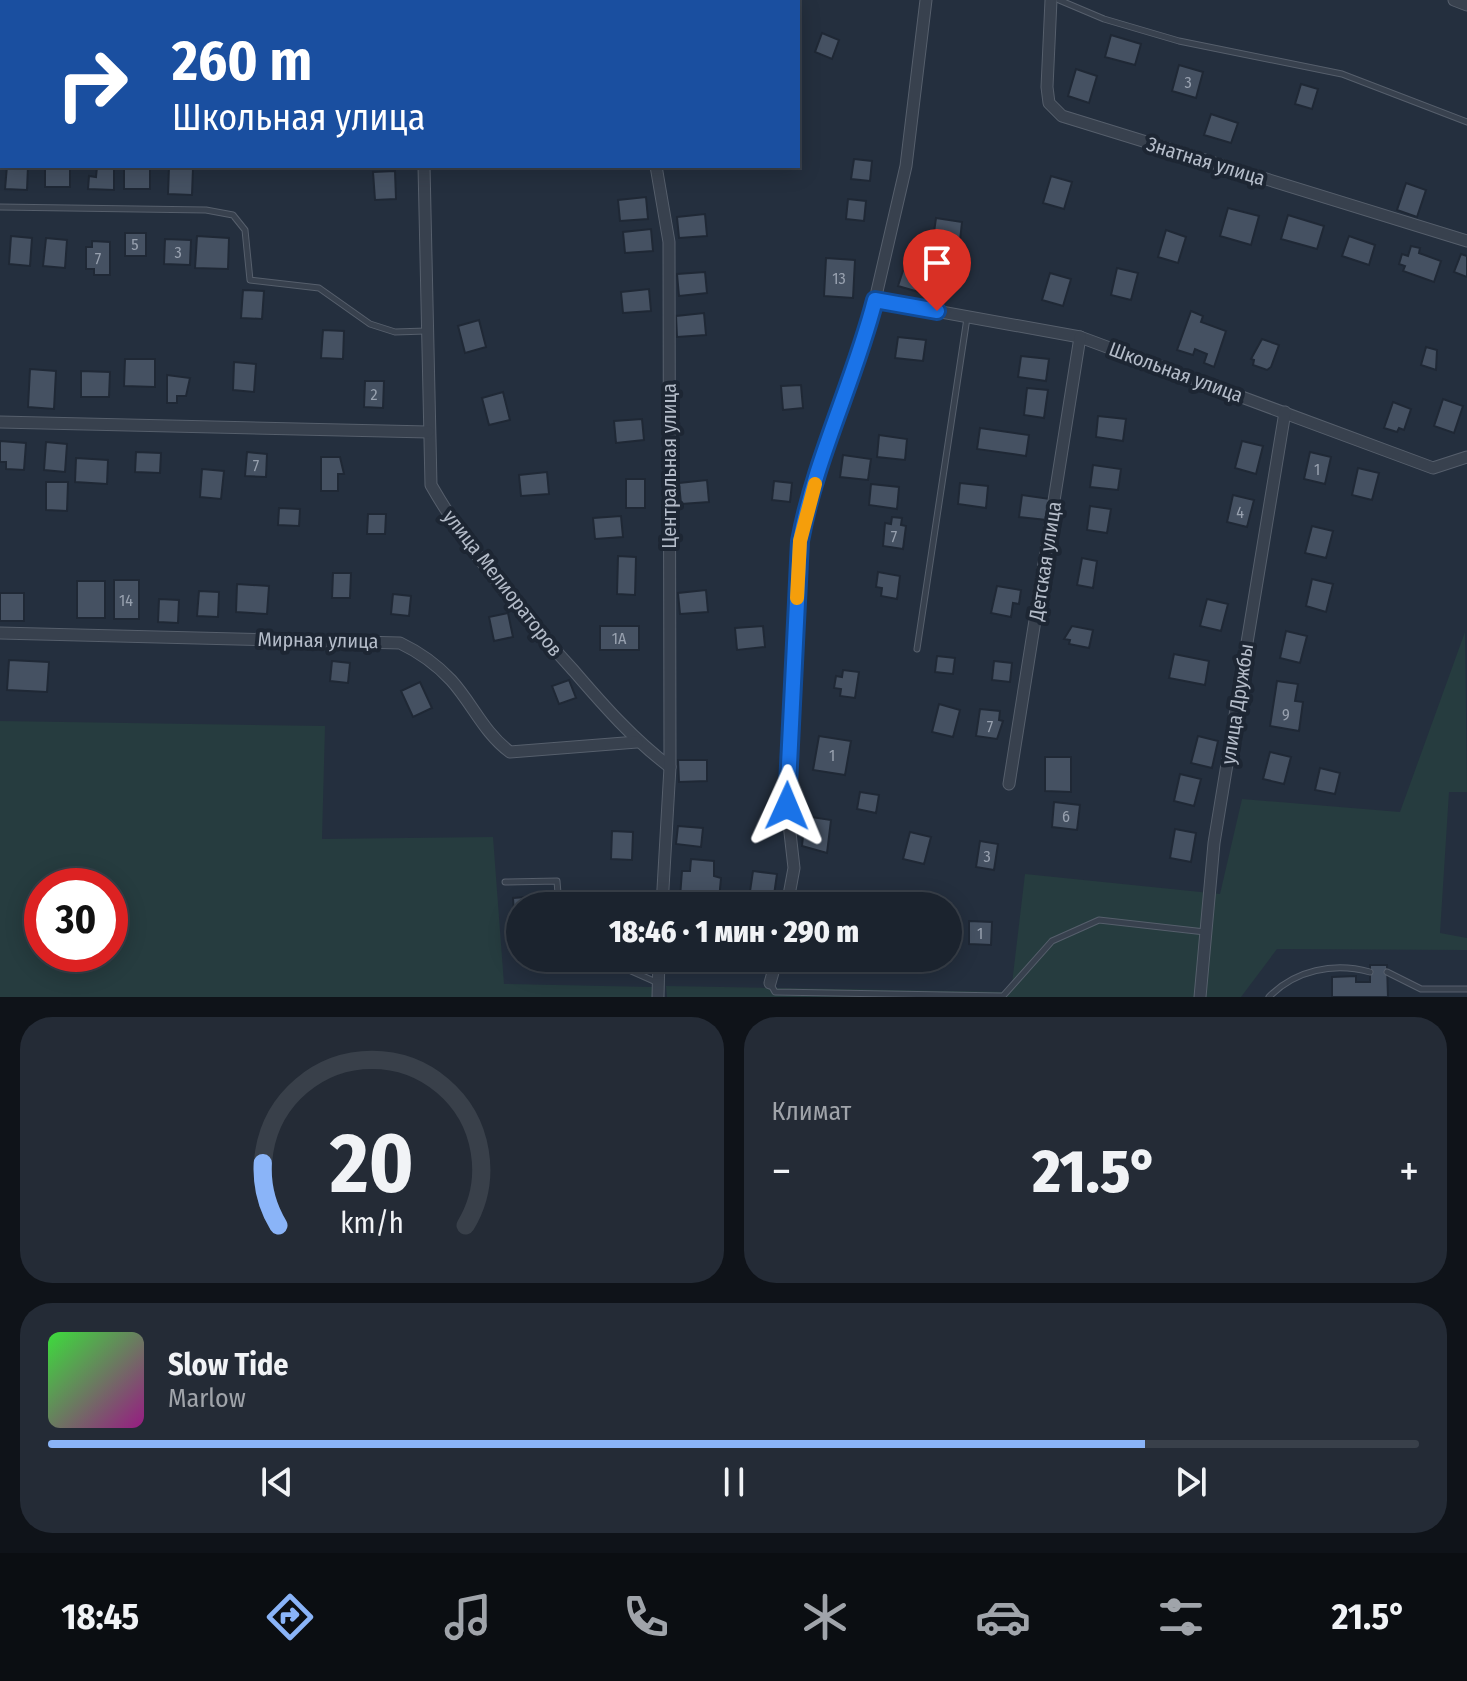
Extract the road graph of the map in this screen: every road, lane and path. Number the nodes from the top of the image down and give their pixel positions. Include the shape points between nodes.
1 (926, 0) edge
2 (1051, 0) edge
3 (1059, 0) edge
4 (1454, 0) edge
5 (1467, 5) edge
6 (1467, 122) edge
7 (424, 168) edge
8 (656, 168) edge
9 (0, 207) edge
10 (1467, 241) edge
11 (875, 300) junction
12 (967, 317) junction
13 (427, 331) junction
14 (1080, 337) junction
15 (1285, 412) junction
16 (0, 422) edge
17 (428, 432) junction
18 (1467, 457) edge
19 (0, 633) edge
20 (917, 649) dead end
21 (637, 742) junction
22 (670, 767) junction
23 (1009, 784) dead end
24 (505, 882) dead end
25 (558, 892) edge
26 (663, 892) edge
27 (790, 892) edge
28 (1206, 932) junction
29 (633, 972) edge
30 (658, 972) edge
31 (773, 972) edge
32 (1370, 972) dead end
33 (1387, 972) dead end
34 (658, 983) junction
35 (770, 983) joint
36 (1467, 989) edge
37 (658, 997) edge
38 (1200, 997) edge
39 (1269, 997) edge

1 - 11 street via 906,166
2 - 10 street, Знатная улица via 1047,87 1049,103 1062,116
3 - 6 lane via 1179,41 1342,74
4 - 5 street
7 - 13 street, улица Мелиораторов
8 - 22 street, Центральная улица via 669,242
9 - 13 lane via 206,210 233,215 245,230 250,280 319,288 370,324 395,332
11 - 12 street, Школьная улица
11 - 27 street via 806,508 800,541 788,752 794,868
12 - 14 street, Школьная улица
12 - 20 lane
13 - 17 street, улица Мелиораторов
14 - 15 street, Школьная улица
14 - 23 street, Детская улица
15 - 18 street, Школьная улица via 1433,468
15 - 28 street, улица Дружбы via 1214,843
16 - 17 street
17 - 21 street, улица Мелиораторов via 431,485 454,524 539,633
19 - 21 street, Мирная улица via 400,643 421,653 451,680 495,741 510,752
21 - 22 street, улица Мелиораторов
22 - 26 street, Центральная улица
24 - 25 lane via 557,881
28 - 35 lane via 1099,920 1052,941 1003,996 775,992
28 - 38 street, улица Дружбы
29 - 34 lane
30 - 34 street
31 - 35 street
32 - 39 lane via 1317,969 1297,975
33 - 36 lane via 1421,989
34 - 37 street

